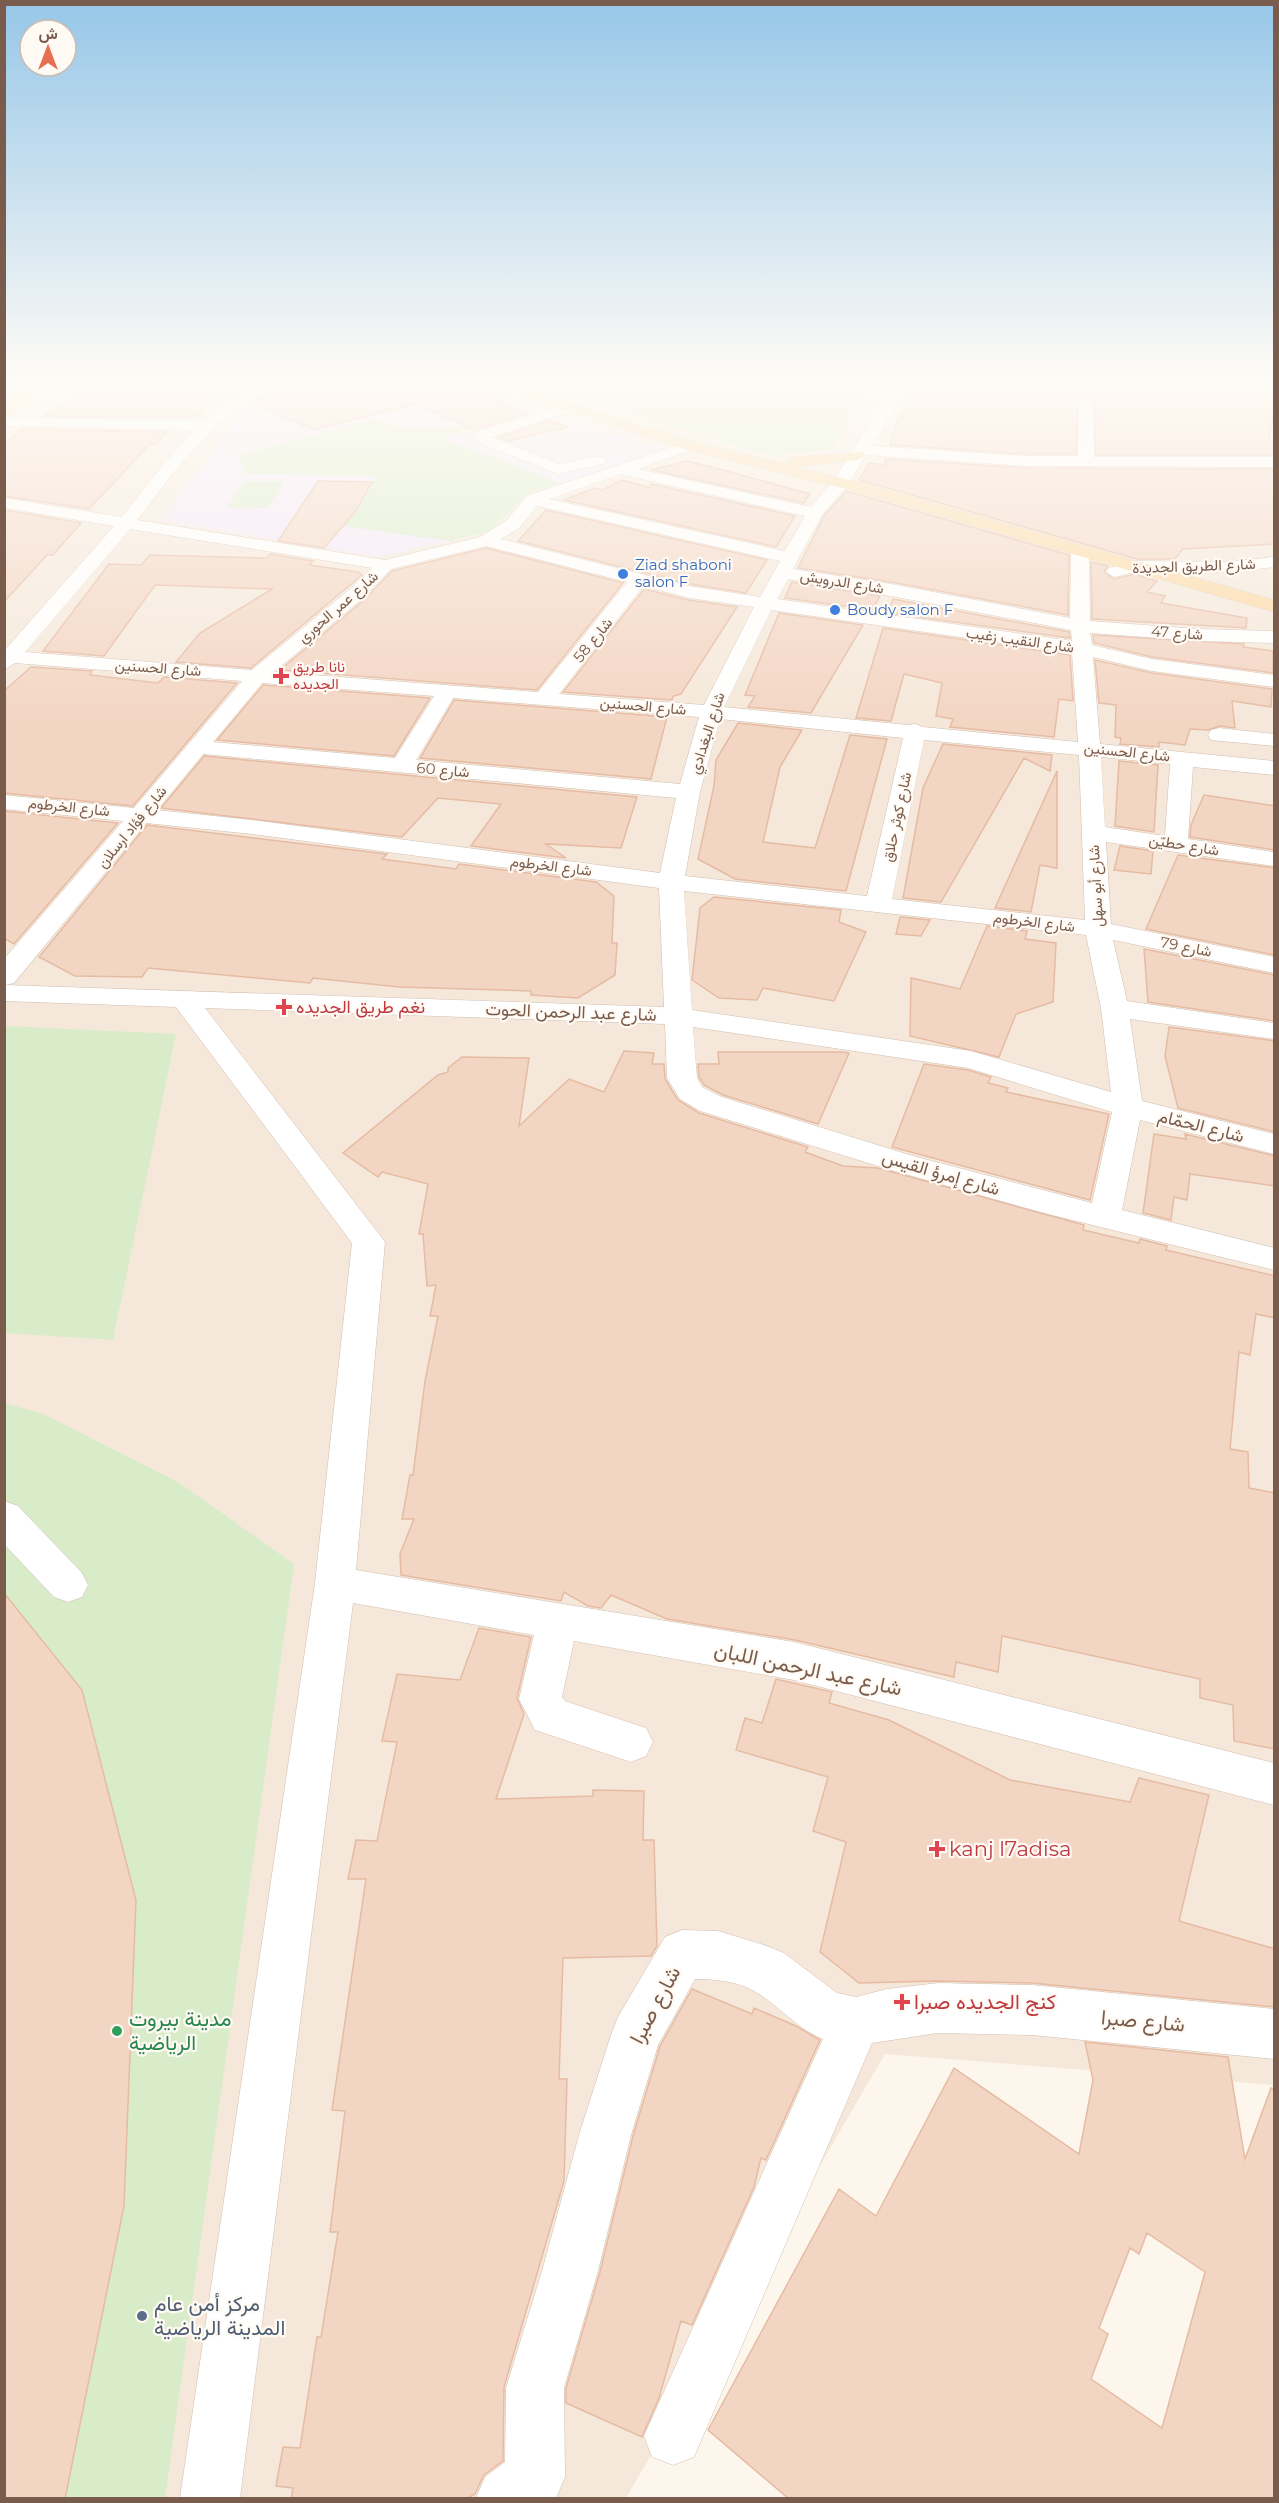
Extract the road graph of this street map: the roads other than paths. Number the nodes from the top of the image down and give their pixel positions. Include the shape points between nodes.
1 (150, 492) edge
2 (553, 492) edge
3 (732, 492) edge
4 (834, 492) edge
5 (857, 492) edge
6 (534, 500) junction
7 (4, 503) edge
8 (814, 513) junction
9 (126, 523) junction
10 (209, 535) junction
11 (486, 541) junction
12 (1079, 556) junction
13 (94, 558) junction
14 (1275, 562) edge
15 (385, 565) junction
16 (787, 565) junction
17 (1137, 566) junction
18 (1114, 572) junction
19 (639, 579) junction
20 (765, 604) junction
21 (1275, 606) edge
22 (1275, 617) edge
23 (1080, 626) junction
24 (1275, 637) edge
25 (1083, 650) junction
26 (7, 661) edge
27 (258, 675) junction
28 (1275, 681) edge
29 (448, 690) junction
30 (544, 698) junction
31 (711, 712) junction
32 (915, 730) junction
33 (1219, 735) dead end
34 (1275, 740) edge
35 (197, 747) junction
36 (1090, 748) junction
37 (1182, 758) junction
38 (401, 766) junction
39 (1275, 768) edge
40 (689, 792) junction
41 (4, 802) edge
42 (141, 814) junction
43 (1094, 832) junction
44 (1176, 843) junction
45 (1275, 859) edge
46 (671, 882) junction
47 (878, 904) junction
48 (1098, 929) junction
49 (1275, 965) edge
50 (4, 977) edge
51 (4, 993) edge
52 (4, 1006) edge
53 (189, 1006) junction
54 (1115, 1008) junction
55 (679, 1023) junction
56 (1275, 1031) edge
57 (1128, 1107) junction
58 (1275, 1144) edge
59 (1105, 1217) junction
60 (1275, 1259) edge
61 (4, 1517) edge
62 (335, 1583) junction
63 (68, 1585) dead end
64 (558, 1621) junction
65 (631, 1742) dead end
66 (1275, 1784) edge
67 (856, 2022) junction
68 (1275, 2034) edge
69 (673, 2436) dead end
70 (210, 2499) edge
71 (506, 2499) edge

1 - 9 street
2 - 6 street, شارع عمر الحوري
3 - 8 street
4 - 8 street, شارع البغدادي
5 - 12 main road via 871,501
6 - 11 street, شارع عمر الحوري via 513,524
6 - 16 street, شارع الدرويش
7 - 9 street
8 - 16 street, شارع البغدادي
9 - 10 street
9 - 13 street
10 - 13 street via 137,543
10 - 15 street
11 - 15 street, شارع عمر الحوري
11 - 19 street, شارع النقيب زغيب
12 - 17 main road
12 - 18 main road
12 - 23 street, شارع أبو سهل
13 - 26 street
14 - 17 street, شارع الطريق الجديدة via 1218,567
15 - 27 street, شارع عمر الحوري
16 - 20 street, شارع البغدادي
16 - 23 street, شارع الدرويش
17 - 18 street, شارع الطريق الجديدة
17 - 21 main road
18 - 22 main road
19 - 20 street, شارع النقيب زغيب via 689,592
19 - 30 street, شارع 58
20 - 25 street, شارع النقيب زغيب
20 - 31 street, شارع البغدادي
23 - 24 street, شارع 47
23 - 25 street, شارع أبو سهل
25 - 28 street, شارع النقيب زغيب via 1152,665
25 - 36 street, شارع أبو سهل
26 - 27 street, شارع الحسنين
27 - 29 street, شارع الحسنين
27 - 35 street, شارع فؤاد ارسلان
29 - 30 street, شارع الحسنين
29 - 38 street
30 - 31 street, شارع الحسنين
31 - 32 street, شارع الحسنين
31 - 40 street, شارع البغدادي
32 - 36 street, شارع الحسنين
32 - 47 street, شارع كوثر حلاق
33 - 34 street
35 - 38 street, شارع 60
35 - 42 street, شارع فؤاد ارسلان
36 - 37 street, شارع الحسنين
36 - 43 street, شارع أبو سهل
37 - 39 street, شارع الحسنين
37 - 44 street
38 - 40 street, شارع 60
40 - 46 street, شارع البغدادي
41 - 42 street, شارع الخرطوم
42 - 46 street, شارع الخرطوم
42 - 50 street, شارع فؤاد ارسلان
43 - 44 street, شارع حطيّن
43 - 48 street, شارع أبو سهل
44 - 45 street, شارع حطيّن
46 - 47 street, شارع الخرطوم
46 - 55 street, شارع البغدادي
47 - 48 street, شارع الخرطوم
48 - 49 street, شارع 79
48 - 54 street, شارع أبو سهل
51 - 53 street, شارع عبد الرحمن الحوت
52 - 53 street, شارع عبد الرحمن الحوت
53 - 55 street, شارع عبد الرحمن الحوت
53 - 62 street via 369,1242
54 - 56 street
54 - 57 street, شارع أبو سهل
55 - 57 street, شارع عبد الرحمن الحوت via 971,1060
55 - 59 street, شارع إمرؤ القيس via 682,1078 690,1093 699,1099 902,1163
57 - 58 street, شارع الحمّام
57 - 59 street, شارع أبو سهل
59 - 60 street, شارع إمرؤ القيس
61 - 63 street
62 - 64 street, شارع عبد الرحمن اللبان
62 - 70 street
64 - 65 street via 540,1699 550,1716
64 - 66 street, شارع عبد الرحمن اللبان via 794,1661
67 - 68 street, شارع صبرا via 927,2009 1032,2010
67 - 69 street
67 - 71 street, شارع صبرا via 826,2016 767,1970 718,1955 682,1954 636,2035 605,2135 535,2388 535,2477

